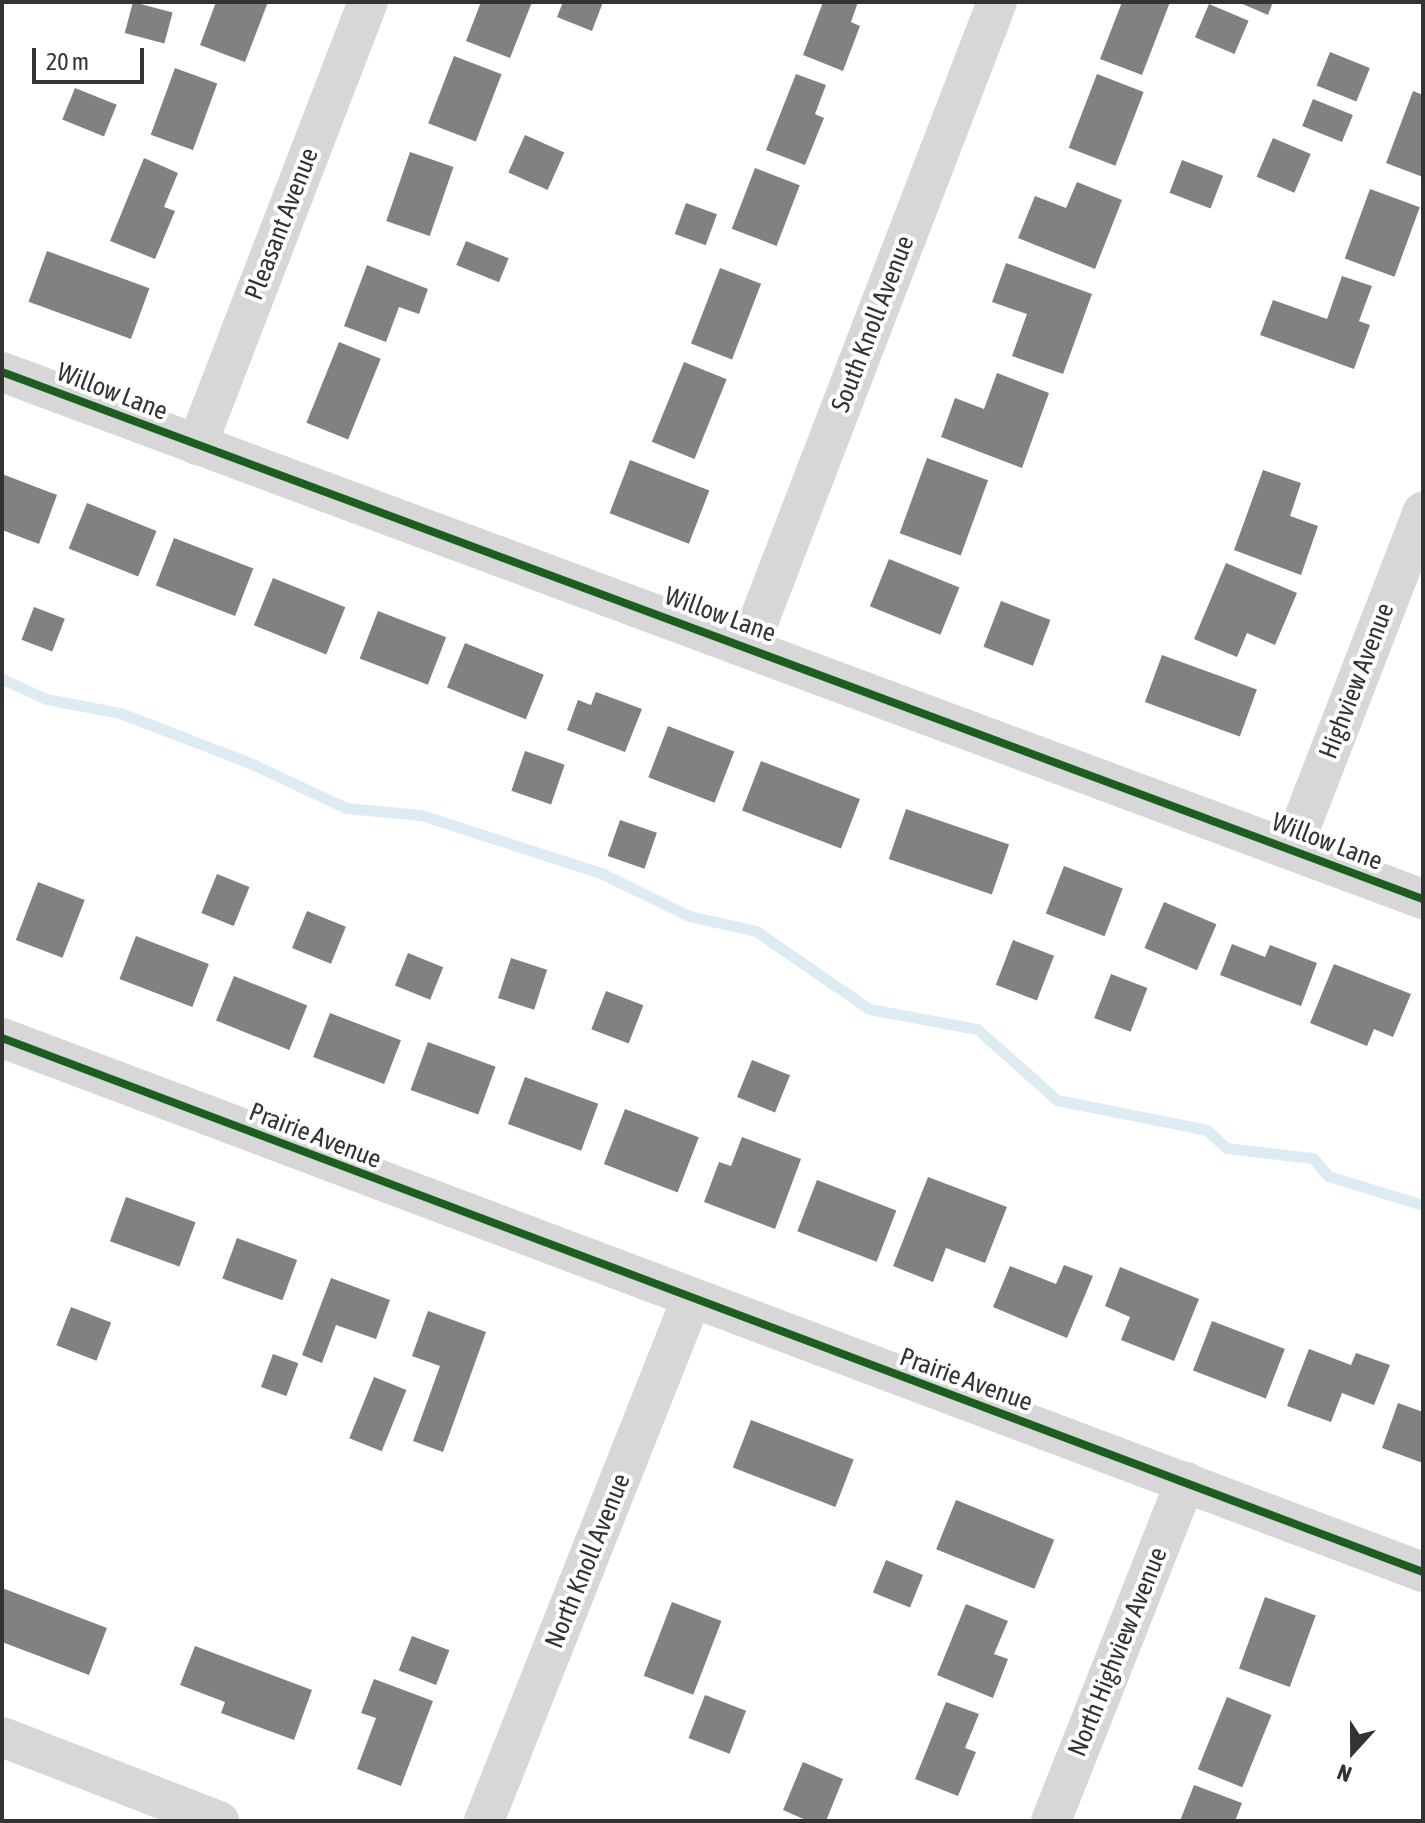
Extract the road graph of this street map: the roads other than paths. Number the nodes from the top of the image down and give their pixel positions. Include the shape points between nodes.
1 (368, 2) edge
2 (997, 2) edge
3 (2, 372) edge
4 (197, 445) junction
5 (1423, 512) edge
6 (749, 646) junction
7 (1292, 849) junction
8 (1423, 899) edge
9 (2, 1038) edge
10 (691, 1300) junction
11 (1185, 1482) junction
12 (1423, 1572) edge
13 (2, 1737) edge
14 (219, 1821) edge
15 (484, 1821) edge
16 (1051, 1821) edge

1 - 4 street, Pleasant Avenue
2 - 6 street, South Knoll Avenue
3 - 4 street, Willow Lane
4 - 6 street, Willow Lane
5 - 7 street, Highview Avenue
6 - 7 street, Willow Lane
7 - 8 street, Willow Lane
9 - 10 street, Prairie Avenue
10 - 11 street, Prairie Avenue
10 - 15 street, North Knoll Avenue
11 - 12 street, Prairie Avenue
11 - 16 street, North Highview Avenue
13 - 14 street

